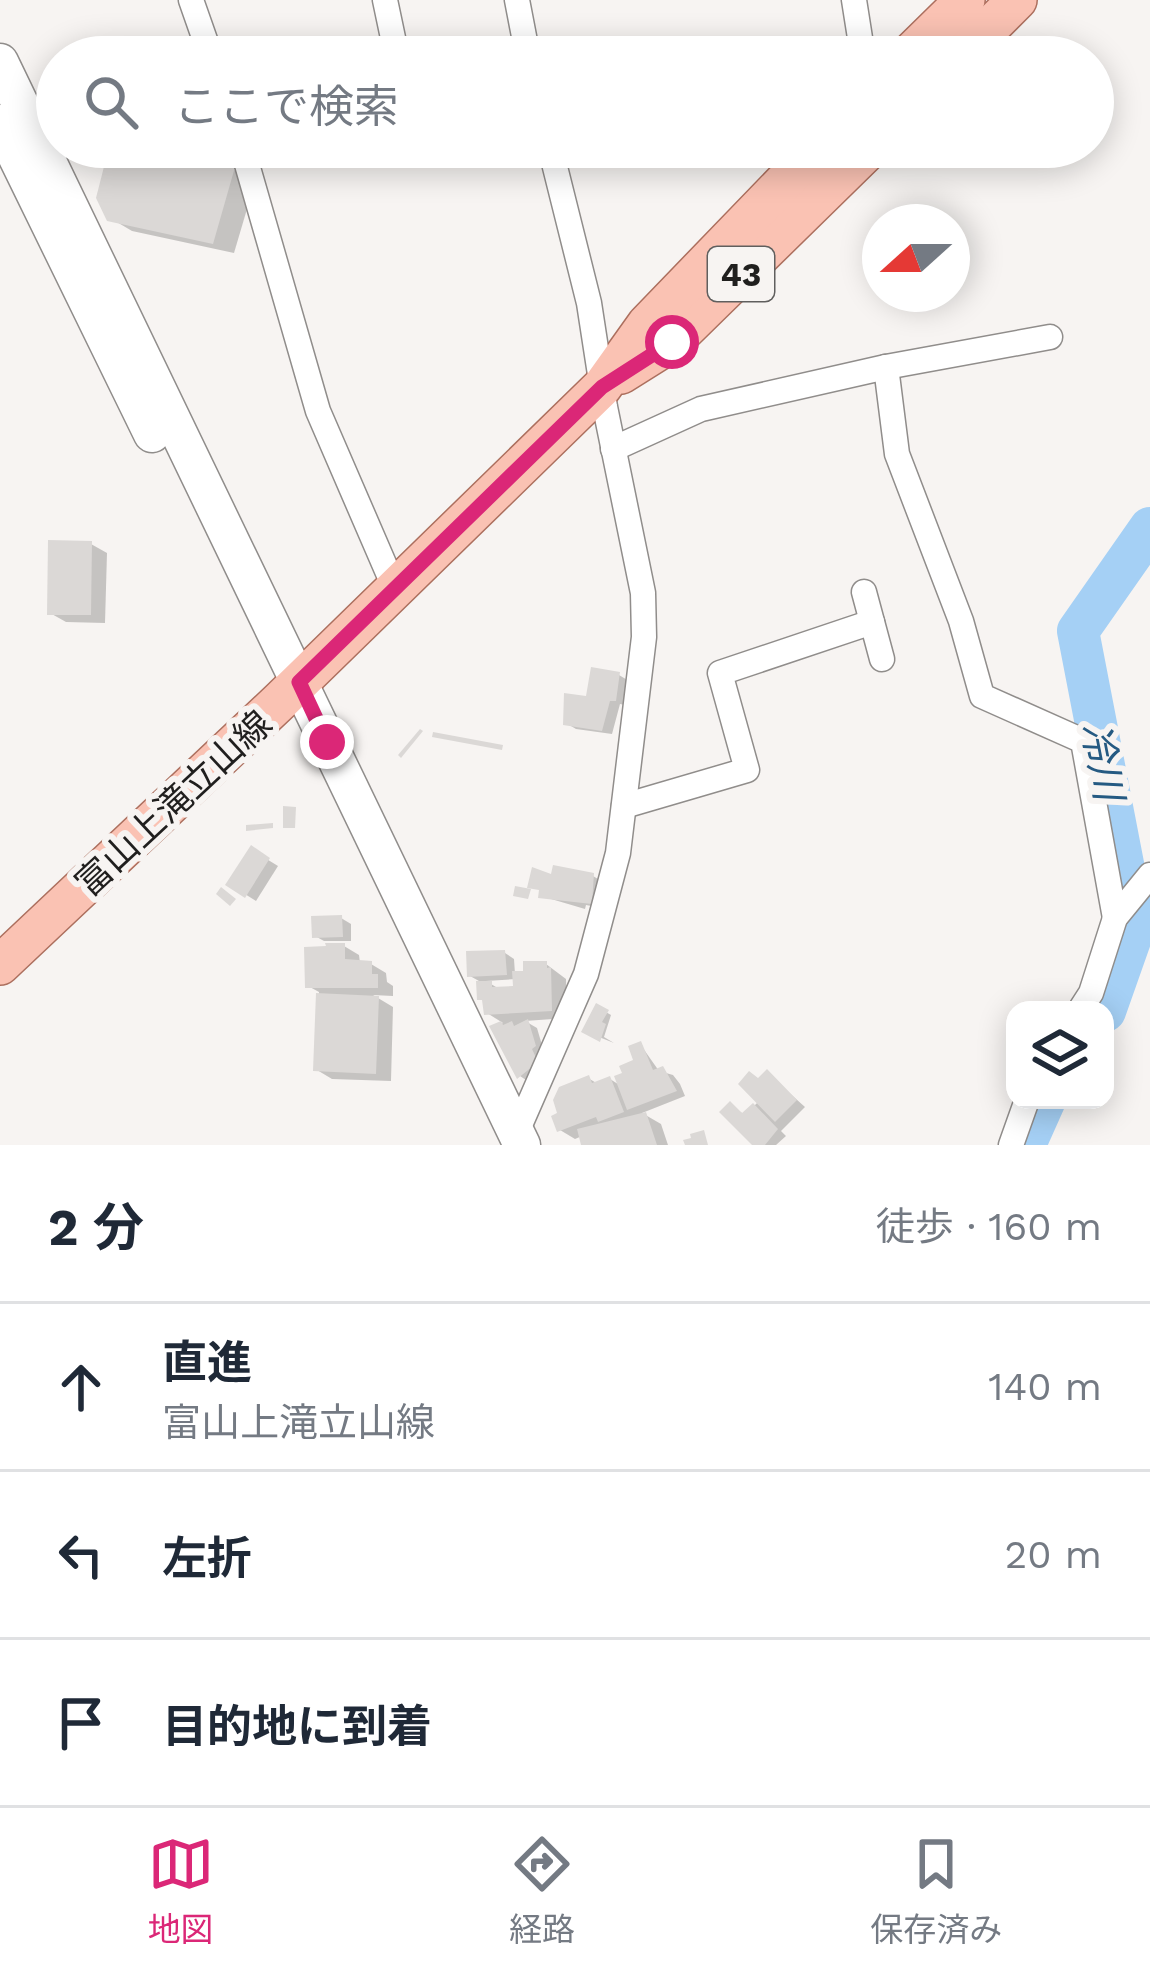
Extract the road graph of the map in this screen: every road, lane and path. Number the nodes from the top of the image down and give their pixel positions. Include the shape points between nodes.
1 (191, 0) edge
2 (385, 0) edge
3 (517, 0) edge
4 (854, 0) edge
5 (965, 0) edge
6 (1016, 0) edge
7 (204, 36) edge
8 (393, 36) edge
9 (524, 36) edge
10 (860, 36) edge
11 (928, 36) edge
12 (981, 36) edge
13 (0, 62) edge
14 (0, 123) edge
15 (36, 140) edge
16 (49, 168) edge
17 (248, 168) edge
18 (555, 168) edge
19 (798, 168) edge
20 (850, 168) edge
21 (1050, 337) dead end
22 (886, 367) junction
23 (602, 387) junction
24 (613, 449) junction
25 (395, 589) junction
26 (864, 592) dead end
27 (872, 622) junction
28 (882, 658) dead end
29 (289, 692) junction
30 (624, 806) junction
31 (1150, 875) edge
32 (1115, 919) junction
33 (0, 965) edge
34 (1086, 1001) edge
35 (1025, 1109) edge
36 (511, 1141) edge
37 (1011, 1145) edge

1 - 7 street
2 - 8 street
3 - 9 street
4 - 10 street
5 - 11 main road
6 - 12 main road
13 - 15 street
14 - 29 street
16 - 29 street
17 - 25 street via 318,411
18 - 23 street
19 - 23 main road, 富山上滝立山線 / 43 via 647,324
20 - 23 main road, 富山上滝立山線 / 43 via 672,342
21 - 22 street
22 - 24 street via 701,409
22 - 32 street via 897,454 982,696 1083,741
23 - 24 street
23 - 25 main road, 富山上滝立山線 / 43
24 - 30 street via 643,593
25 - 29 main road, 富山上滝立山線 / 43
26 - 27 street
27 - 28 street
27 - 30 street via 720,673 747,770
29 - 33 main road, 富山上滝立山線 / 43
29 - 36 street
30 - 36 street via 586,974
31 - 32 street
32 - 34 street
35 - 37 street

